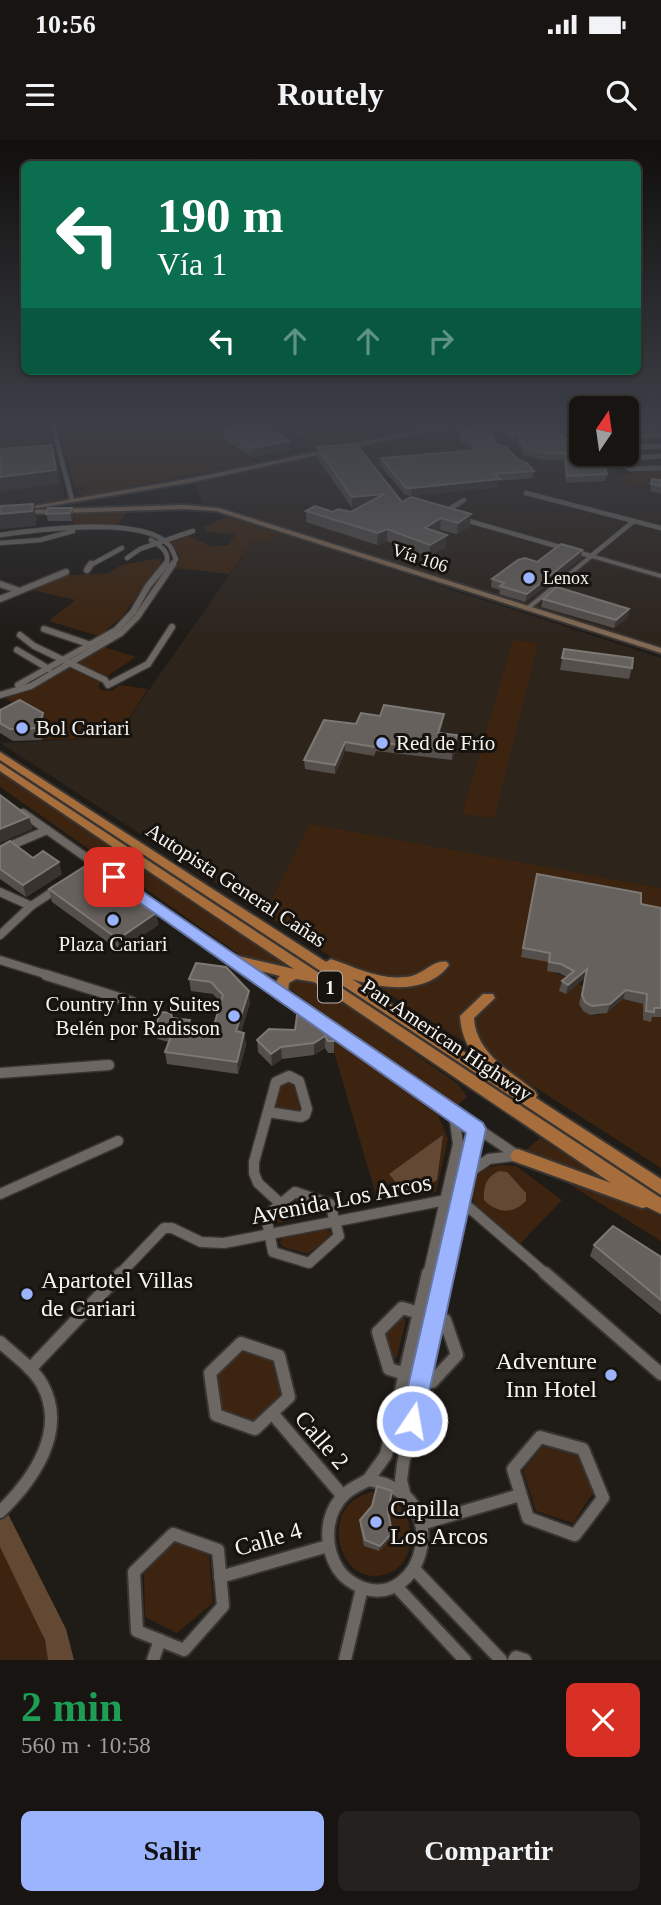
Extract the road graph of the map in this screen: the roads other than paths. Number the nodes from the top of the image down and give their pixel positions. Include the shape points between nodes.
1 (71, 497) edge
2 (91, 497) edge
3 (541, 497) edge
4 (72, 500) junction
5 (464, 500) dead end
6 (51, 507) junction
7 (434, 510) edge
8 (0, 512) edge
9 (443, 513) junction
10 (634, 521) junction
11 (661, 528) edge
12 (74, 529) junction
13 (193, 531) dead end
14 (0, 535) edge
15 (164, 541) junction
16 (0, 543) edge
17 (157, 544) junction
18 (122, 548) dead end
19 (113, 553) junction
20 (591, 556) junction
21 (87, 570) dead end
22 (66, 572) dead end
23 (661, 576) edge
24 (0, 584) edge
25 (17, 590) junction
26 (0, 598) edge
27 (528, 608) junction
28 (136, 613) junction
29 (172, 627) dead end
30 (44, 629) dead end
31 (20, 635) dead end
32 (91, 645) junction
33 (17, 650) dead end
34 (661, 651) edge
35 (66, 663) junction
36 (49, 669) junction
37 (0, 693) edge
38 (0, 755) edge
39 (0, 766) edge
40 (9, 804) edge
41 (109, 827) junction
42 (47, 830) junction
43 (0, 850) edge
44 (94, 863) junction
45 (84, 870) edge
46 (63, 885) edge
47 (0, 892) edge
48 (31, 906) junction
49 (0, 935) edge
50 (0, 960) edge
51 (234, 960) junction
52 (442, 965) dead end
53 (296, 974) junction
54 (322, 981) junction
55 (282, 995) junction
56 (488, 998) dead end
57 (132, 1002) dead end
58 (109, 1065) dead end
59 (0, 1073) edge
60 (268, 1112) junction
61 (454, 1114) junction
62 (476, 1129) junction
63 (118, 1141) dead end
64 (518, 1156) junction
65 (465, 1177) junction
66 (661, 1185) edge
67 (0, 1194) edge
68 (453, 1201) junction
69 (281, 1204) junction
70 (661, 1208) edge
71 (335, 1222) junction
72 (270, 1234) junction
73 (419, 1313) junction
74 (434, 1317) junction
75 (0, 1342) edge
76 (30, 1369) junction
77 (405, 1374) junction
78 (661, 1374) edge
79 (421, 1378) junction
80 (272, 1413) junction
81 (368, 1480) junction
82 (404, 1493) junction
83 (341, 1494) junction
84 (520, 1495) junction
85 (2, 1510) edge
86 (421, 1524) junction
87 (328, 1546) junction
88 (414, 1569) junction
89 (220, 1577) junction
90 (396, 1586) junction
91 (362, 1587) junction
92 (160, 1640) junction
93 (153, 1660) edge
94 (345, 1660) edge
95 (465, 1660) edge
96 (501, 1660) edge
97 (514, 1660) edge
98 (525, 1660) edge

1 - 4 street
2 - 4 main road
3 - 10 street
4 - 6 main road
5 - 9 street
6 - 8 main road, Vía 106
6 - 27 main road, Vía 106 via 217,509
7 - 9 street
9 - 20 street
10 - 11 street
10 - 20 street
12 - 14 street
12 - 15 street via 126,529
12 - 16 street via 33,541
12 - 17 street via 122,532
13 - 15 street
15 - 17 street
15 - 28 street via 174,551 175,562
17 - 19 street via 129,559
17 - 28 street via 168,556 167,563 148,586
18 - 19 street
19 - 21 street
20 - 23 street
20 - 27 street
22 - 25 street
24 - 25 street
25 - 26 street
27 - 34 main road, Vía 106
28 - 32 street
28 - 35 street via 117,636
29 - 35 street via 148,664 108,685 106,680
30 - 32 street
31 - 35 street
32 - 35 street
33 - 36 street
35 - 36 street
35 - 37 street via 27,687
36 - 37 street
38 - 41 highway, Autopista General Cañas / 1
39 - 54 highway, Pan American Highway / 1
40 - 42 street
41 - 52 highway via 349,974 402,982 427,976
41 - 66 highway, Autopista General Cañas / 1
42 - 43 street
42 - 44 street
44 - 45 street
44 - 51 street
46 - 48 street
47 - 48 street
48 - 49 street
50 - 57 street
51 - 53 highway
51 - 55 street
53 - 54 highway
53 - 55 highway via 283,980
54 - 70 highway, Pan American Highway / 1
55 - 61 street
56 - 66 highway via 472,1009 467,1022 472,1042 484,1056 544,1107
58 - 59 street
60 - 60 street via 275,1082 289,1076 299,1081 305,1115
60 - 69 street via 254,1173 258,1183
61 - 62 street
61 - 68 street via 458,1144
62 - 64 street
62 - 65 street
63 - 67 street
64 - 65 street via 482,1161
64 - 70 highway
65 - 68 street
68 - 71 street, Avenida Los Arcos
68 - 73 street
68 - 74 street
68 - 78 street, Avenida Los Arcos via 466,1204
69 - 71 street via 295,1192 330,1204
69 - 72 street via 266,1216
71 - 72 street, Avenida Los Arcos
71 - 72 street via 339,1236 309,1263 273,1252
72 - 76 street, Avenida Los Arcos via 212,1243 164,1228
73 - 74 street
73 - 77 street
73 - 77 street via 402,1308 378,1332 389,1369
74 - 79 street
74 - 79 street via 445,1320 457,1355 432,1382
75 - 76 street
76 - 85 street via 47,1396 51,1427 38,1464
77 - 79 street
77 - 81 street via 386,1455
79 - 82 street via 402,1464
80 - 80 street via 289,1397 279,1356 240,1343 210,1373 216,1415 256,1429
80 - 83 street, Calle 2
81 - 82 street via 381,1480
81 - 83 street
82 - 86 street
83 - 87 street via 329,1518
84 - 84 street via 528,1518 575,1535 603,1497 583,1449 540,1437 513,1469
84 - 86 street
86 - 88 street via 423,1540
87 - 89 street, Calle 4
87 - 91 street via 334,1564
88 - 90 street
88 - 96 street
89 - 92 street via 223,1606 184,1650
89 - 92 street via 218,1550 173,1534 134,1572 137,1631
90 - 91 street
90 - 95 street
91 - 94 street
92 - 93 street
97 - 98 street

